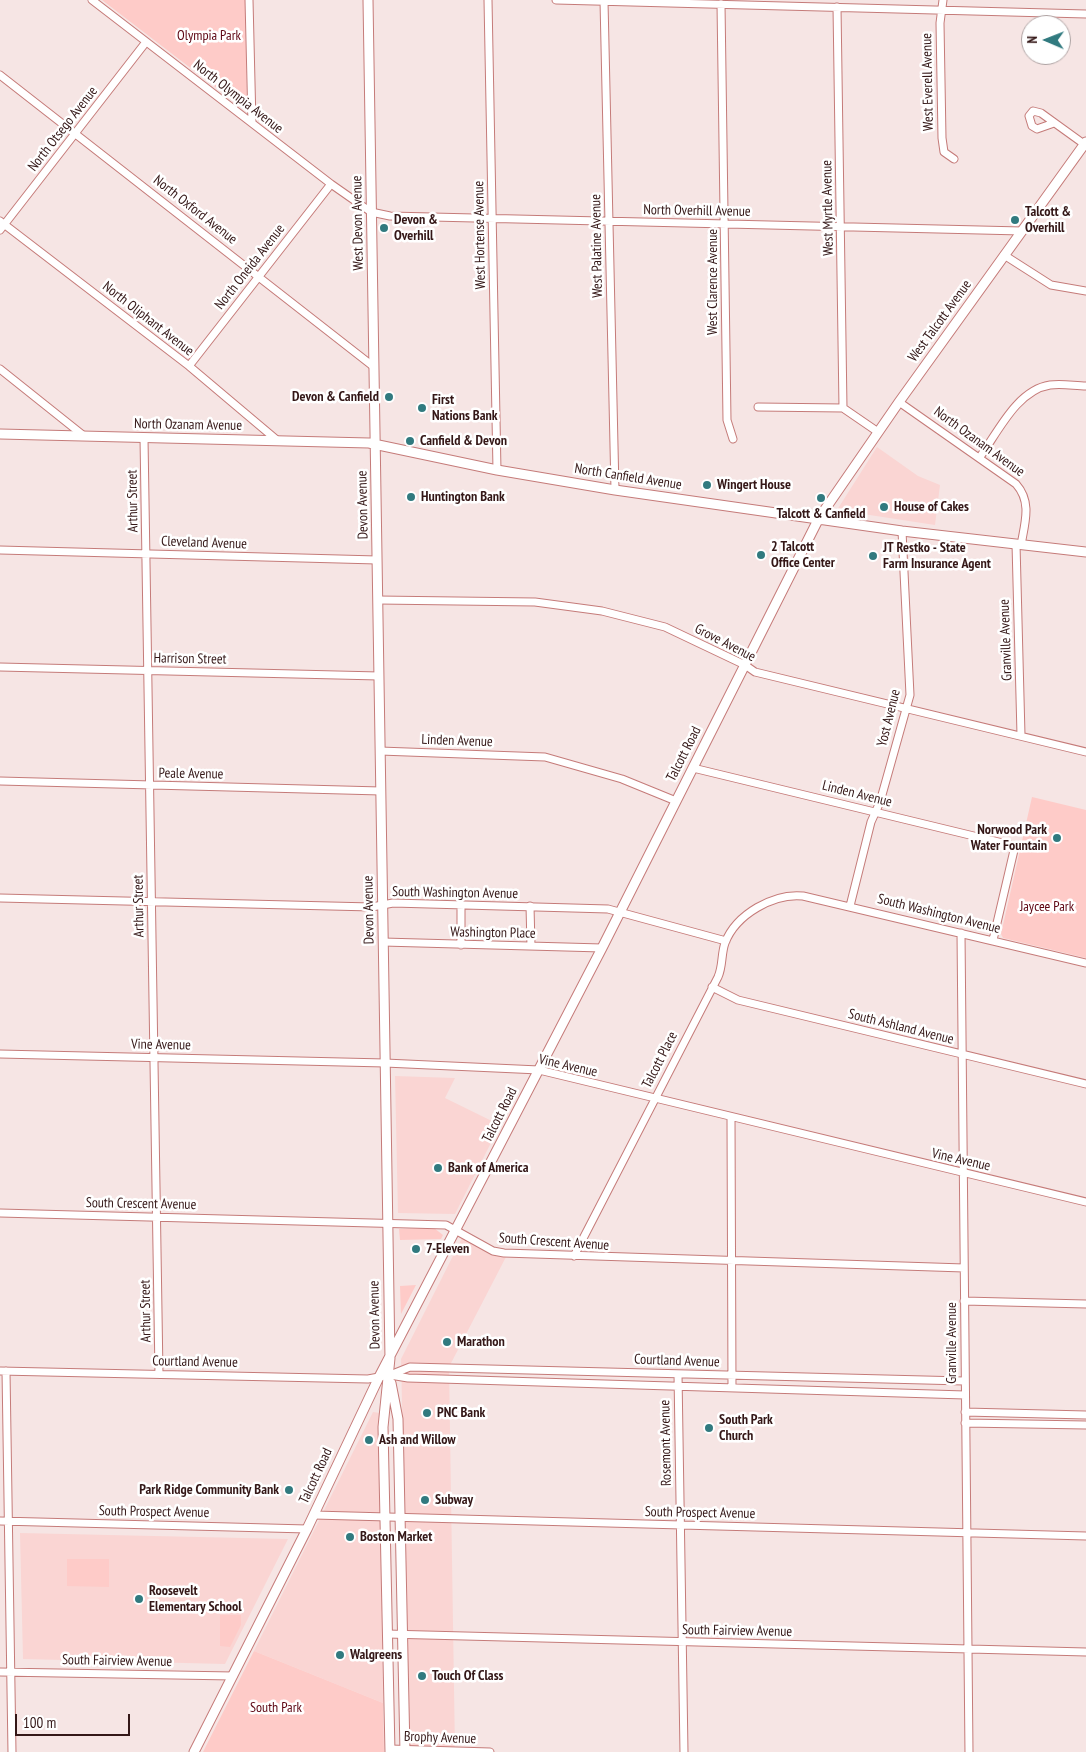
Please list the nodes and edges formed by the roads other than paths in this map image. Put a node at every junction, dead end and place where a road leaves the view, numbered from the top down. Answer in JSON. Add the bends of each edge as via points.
{"nodes":[{"id":1,"x":92,"y":0,"type":"edge"},
{"id":2,"x":249,"y":0,"type":"edge"},
{"id":3,"x":368,"y":0,"type":"edge"},
{"id":4,"x":488,"y":0,"type":"edge"},
{"id":5,"x":556,"y":0,"type":"edge"},
{"id":6,"x":570,"y":0,"type":"edge"},
{"id":7,"x":943,"y":0,"type":"edge"},
{"id":8,"x":604,"y":1,"type":"junction"},
{"id":9,"x":696,"y":2,"type":"edge"},
{"id":10,"x":816,"y":3,"type":"edge"},
{"id":11,"x":721,"y":4,"type":"junction"},
{"id":12,"x":837,"y":8,"type":"junction"},
{"id":13,"x":943,"y":10,"type":"junction"},
{"id":14,"x":1086,"y":14,"type":"edge"},
{"id":15,"x":146,"y":42,"type":"junction"},
{"id":16,"x":0,"y":75,"type":"edge"},
{"id":17,"x":252,"y":123,"type":"junction"},
{"id":18,"x":1054,"y":123,"type":"dead end"},
{"id":19,"x":76,"y":133,"type":"junction"},
{"id":20,"x":1085,"y":143,"type":"edge"},
{"id":21,"x":954,"y":159,"type":"dead end"},
{"id":22,"x":331,"y":184,"type":"junction"},
{"id":23,"x":371,"y":212,"type":"junction"},
{"id":24,"x":492,"y":218,"type":"junction"},
{"id":25,"x":608,"y":221,"type":"junction"},
{"id":26,"x":725,"y":224,"type":"junction"},
{"id":27,"x":2,"y":225,"type":"edge"},
{"id":28,"x":841,"y":226,"type":"junction"},
{"id":29,"x":1022,"y":231,"type":"junction"},
{"id":30,"x":1004,"y":255,"type":"junction"},
{"id":31,"x":259,"y":275,"type":"junction"},
{"id":32,"x":1086,"y":291,"type":"edge"},
{"id":33,"x":189,"y":366,"type":"junction"},
{"id":34,"x":374,"y":366,"type":"junction"},
{"id":35,"x":0,"y":369,"type":"edge"},
{"id":36,"x":1086,"y":386,"type":"edge"},
{"id":37,"x":899,"y":402,"type":"junction"},
{"id":38,"x":758,"y":407,"type":"dead end"},
{"id":39,"x":843,"y":408,"type":"junction"},
{"id":40,"x":878,"y":432,"type":"junction"},
{"id":41,"x":0,"y":434,"type":"edge"},
{"id":42,"x":84,"y":436,"type":"junction"},
{"id":43,"x":144,"y":438,"type":"junction"},
{"id":44,"x":733,"y":439,"type":"dead end"},
{"id":45,"x":278,"y":441,"type":"junction"},
{"id":46,"x":376,"y":445,"type":"junction"},
{"id":47,"x":980,"y":457,"type":"junction"},
{"id":48,"x":497,"y":470,"type":"junction"},
{"id":49,"x":615,"y":490,"type":"junction"},
{"id":50,"x":819,"y":518,"type":"junction"},
{"id":51,"x":902,"y":530,"type":"junction"},
{"id":52,"x":1019,"y":544,"type":"junction"},
{"id":53,"x":0,"y":550,"type":"edge"},
{"id":54,"x":1086,"y":552,"type":"edge"},
{"id":55,"x":146,"y":554,"type":"junction"},
{"id":56,"x":377,"y":560,"type":"junction"},
{"id":57,"x":378,"y":600,"type":"junction"},
{"id":58,"x":745,"y":665,"type":"junction"},
{"id":59,"x":0,"y":667,"type":"edge"},
{"id":60,"x":148,"y":670,"type":"junction"},
{"id":61,"x":379,"y":676,"type":"junction"},
{"id":62,"x":905,"y":707,"type":"junction"},
{"id":63,"x":1021,"y":735,"type":"junction"},
{"id":64,"x":380,"y":751,"type":"junction"},
{"id":65,"x":1086,"y":752,"type":"edge"},
{"id":66,"x":693,"y":768,"type":"junction"},
{"id":67,"x":0,"y":782,"type":"edge"},
{"id":68,"x":150,"y":786,"type":"junction"},
{"id":69,"x":381,"y":791,"type":"junction"},
{"id":70,"x":676,"y":801,"type":"junction"},
{"id":71,"x":876,"y":812,"type":"junction"},
{"id":72,"x":784,"y":896,"type":"joint"},
{"id":73,"x":0,"y":898,"type":"edge"},
{"id":74,"x":152,"y":902,"type":"junction"},
{"id":75,"x":382,"y":905,"type":"junction"},
{"id":76,"x":461,"y":905,"type":"junction"},
{"id":77,"x":530,"y":906,"type":"junction"},
{"id":78,"x":850,"y":906,"type":"junction"},
{"id":79,"x":619,"y":912,"type":"junction"},
{"id":80,"x":961,"y":933,"type":"junction"},
{"id":81,"x":992,"y":940,"type":"junction"},
{"id":82,"x":726,"y":941,"type":"junction"},
{"id":83,"x":383,"y":942,"type":"junction"},
{"id":84,"x":461,"y":945,"type":"junction"},
{"id":85,"x":531,"y":946,"type":"junction"},
{"id":86,"x":602,"y":948,"type":"junction"},
{"id":87,"x":1086,"y":963,"type":"edge"},
{"id":88,"x":712,"y":987,"type":"junction"},
{"id":89,"x":0,"y":1054,"type":"edge"},
{"id":90,"x":962,"y":1054,"type":"junction"},
{"id":91,"x":154,"y":1058,"type":"junction"},
{"id":92,"x":385,"y":1063,"type":"junction"},
{"id":93,"x":538,"y":1070,"type":"junction"},
{"id":94,"x":1086,"y":1084,"type":"edge"},
{"id":95,"x":654,"y":1099,"type":"junction"},
{"id":96,"x":731,"y":1118,"type":"junction"},
{"id":97,"x":963,"y":1173,"type":"junction"},
{"id":98,"x":1086,"y":1202,"type":"edge"},
{"id":99,"x":0,"y":1213,"type":"edge"},
{"id":100,"x":157,"y":1217,"type":"junction"},
{"id":101,"x":387,"y":1223,"type":"junction"},
{"id":102,"x":456,"y":1231,"type":"junction"},
{"id":103,"x":574,"y":1256,"type":"junction"},
{"id":104,"x":732,"y":1262,"type":"junction"},
{"id":105,"x":964,"y":1268,"type":"junction"},
{"id":106,"x":964,"y":1301,"type":"junction"},
{"id":107,"x":1086,"y":1304,"type":"edge"},
{"id":108,"x":390,"y":1358,"type":"junction"},
{"id":109,"x":3,"y":1371,"type":"edge"},
{"id":110,"x":159,"y":1374,"type":"junction"},
{"id":111,"x":678,"y":1374,"type":"junction"},
{"id":112,"x":390,"y":1375,"type":"junction"},
{"id":113,"x":732,"y":1375,"type":"junction"},
{"id":114,"x":379,"y":1377,"type":"junction"},
{"id":115,"x":964,"y":1381,"type":"junction"},
{"id":116,"x":678,"y":1386,"type":"junction"},
{"id":117,"x":732,"y":1388,"type":"junction"},
{"id":118,"x":965,"y":1395,"type":"junction"},
{"id":119,"x":965,"y":1412,"type":"junction"},
{"id":120,"x":1086,"y":1415,"type":"edge"},
{"id":121,"x":965,"y":1423,"type":"junction"},
{"id":122,"x":1086,"y":1426,"type":"edge"},
{"id":123,"x":314,"y":1515,"type":"junction"},
{"id":124,"x":385,"y":1518,"type":"junction"},
{"id":125,"x":400,"y":1518,"type":"junction"},
{"id":126,"x":0,"y":1521,"type":"edge"},
{"id":127,"x":8,"y":1521,"type":"junction"},
{"id":128,"x":680,"y":1525,"type":"junction"},
{"id":129,"x":307,"y":1529,"type":"junction"},
{"id":130,"x":966,"y":1533,"type":"junction"},
{"id":131,"x":1086,"y":1536,"type":"edge"},
{"id":132,"x":387,"y":1634,"type":"junction"},
{"id":133,"x":402,"y":1634,"type":"junction"},
{"id":134,"x":682,"y":1642,"type":"junction"},
{"id":135,"x":968,"y":1649,"type":"junction"},
{"id":136,"x":1086,"y":1652,"type":"edge"},
{"id":137,"x":0,"y":1672,"type":"edge"},
{"id":138,"x":11,"y":1672,"type":"junction"},
{"id":139,"x":233,"y":1676,"type":"junction"},
{"id":140,"x":390,"y":1751,"type":"edge"},
{"id":141,"x":405,"y":1751,"type":"edge"},
{"id":142,"x":12,"y":1752,"type":"edge"},
{"id":143,"x":194,"y":1752,"type":"edge"},
{"id":144,"x":490,"y":1752,"type":"edge"},
{"id":145,"x":684,"y":1752,"type":"edge"},
{"id":146,"x":969,"y":1752,"type":"edge"}],
"edges":[{"from":1,"to":15,"type":"street","name":"North Olympia Avenue"},
{"from":2,"to":17,"type":"street"},
{"from":3,"to":23,"type":"street","name":"West Devon Avenue"},
{"from":4,"to":24,"type":"street","name":"West Hortense Avenue"},
{"from":5,"to":6,"type":"street"},
{"from":6,"to":8,"type":"street"},
{"from":7,"to":13,"type":"street","name":"West Everell Avenue"},
{"from":8,"to":9,"type":"street"},
{"from":8,"to":25,"type":"street","name":"West Palatine Avenue"},
{"from":9,"to":11,"type":"street"},
{"from":10,"to":11,"type":"street"},
{"from":10,"to":12,"type":"street"},
{"from":11,"to":26,"type":"street","name":"West Clarence Avenue"},
{"from":12,"to":13,"type":"street"},
{"from":12,"to":28,"type":"street","name":"West Myrtle Avenue"},
{"from":13,"to":14,"type":"street"},
{"from":13,"to":21,"type":"street","name":"West Everell Avenue","via":[[940,23],[942,138],[944,152]]},
{"from":15,"to":17,"type":"street","name":"North Olympia Avenue"},
{"from":15,"to":19,"type":"street","name":"North Otsego Avenue"},
{"from":16,"to":19,"type":"street","name":"North Oxford Avenue"},
{"from":17,"to":22,"type":"street","name":"North Olympia Avenue"},
{"from":18,"to":20,"type":"street"},
{"from":19,"to":27,"type":"street","name":"North Otsego Avenue"},
{"from":19,"to":31,"type":"street","name":"North Oxford Avenue"},
{"from":20,"to":29,"type":"street","name":"West Talcott Avenue"},
{"from":22,"to":23,"type":"street","name":"North Olympia Avenue"},
{"from":22,"to":31,"type":"street","name":"North Oneida Avenue"},
{"from":23,"to":24,"type":"street","name":"North Overhill Avenue","via":[[390,216]]},
{"from":23,"to":34,"type":"street","name":"West Devon Avenue"},
{"from":24,"to":25,"type":"street","name":"North Overhill Avenue"},
{"from":24,"to":48,"type":"street","name":"West Hortense Avenue"},
{"from":25,"to":26,"type":"street","name":"North Overhill Avenue"},
{"from":25,"to":49,"type":"street","name":"West Palatine Avenue"},
{"from":26,"to":28,"type":"street","name":"North Overhill Avenue"},
{"from":26,"to":44,"type":"street","name":"West Clarence Avenue","via":[[727,420]]},
{"from":27,"to":33,"type":"street","name":"North Oliphant Avenue"},
{"from":28,"to":29,"type":"street","name":"North Overhill Avenue"},
{"from":28,"to":39,"type":"street","name":"West Myrtle Avenue"},
{"from":29,"to":30,"type":"street","name":"West Talcott Avenue"},
{"from":30,"to":32,"type":"street","via":[[1051,285]]},
{"from":30,"to":37,"type":"street","name":"West Talcott Avenue"},
{"from":31,"to":33,"type":"street","name":"North Oneida Avenue"},
{"from":31,"to":34,"type":"street","name":"North Oxford Avenue"},
{"from":33,"to":45,"type":"street","name":"North Oliphant Avenue"},
{"from":34,"to":46,"type":"street","name":"West Devon Avenue"},
{"from":35,"to":42,"type":"street"},
{"from":36,"to":47,"type":"street","via":[[1050,385],[1034,391],[1019,403]]},
{"from":37,"to":40,"type":"street","name":"West Talcott Avenue"},
{"from":37,"to":47,"type":"street","name":"North Ozanam Avenue"},
{"from":38,"to":39,"type":"street"},
{"from":39,"to":40,"type":"street"},
{"from":40,"to":50,"type":"street","name":"West Talcott Avenue"},
{"from":41,"to":42,"type":"street","name":"North Ozanam Avenue"},
{"from":42,"to":43,"type":"street","name":"North Ozanam Avenue"},
{"from":43,"to":45,"type":"street","name":"North Ozanam Avenue"},
{"from":43,"to":55,"type":"street","name":"Arthur Street"},
{"from":45,"to":46,"type":"street","name":"North Ozanam Avenue"},
{"from":46,"to":48,"type":"street","name":"North Canfield Avenue"},
{"from":46,"to":56,"type":"street","name":"Devon Avenue"},
{"from":47,"to":52,"type":"street","name":"North Ozanam Avenue","via":[[1016,484],[1026,499]]},
{"from":48,"to":49,"type":"street","name":"North Canfield Avenue"},
{"from":49,"to":50,"type":"street","name":"North Canfield Avenue"},
{"from":50,"to":51,"type":"street","name":"North Canfield Avenue"},
{"from":50,"to":58,"type":"street","name":"Talcott Road"},
{"from":51,"to":52,"type":"street","name":"North Canfield Avenue"},
{"from":51,"to":62,"type":"street","name":"Yost Avenue","via":[[910,695]]},
{"from":52,"to":54,"type":"street","name":"North Canfield Avenue"},
{"from":52,"to":63,"type":"street","name":"Granville Avenue"},
{"from":53,"to":55,"type":"street","name":"Cleveland Avenue"},
{"from":55,"to":56,"type":"street","name":"Cleveland Avenue"},
{"from":55,"to":60,"type":"street","name":"Arthur Street"},
{"from":56,"to":57,"type":"street","name":"Devon Avenue"},
{"from":57,"to":58,"type":"street","name":"Grove Avenue","via":[[535,602],[602,611],[665,627]]},
{"from":57,"to":61,"type":"street","name":"Devon Avenue"},
{"from":58,"to":62,"type":"street","name":"Grove Avenue","via":[[754,672]]},
{"from":58,"to":66,"type":"street","name":"Talcott Road"},
{"from":59,"to":60,"type":"street","name":"Harrison Street"},
{"from":60,"to":61,"type":"street","name":"Harrison Street"},
{"from":60,"to":68,"type":"street","name":"Arthur Street"},
{"from":61,"to":64,"type":"street","name":"Devon Avenue"},
{"from":62,"to":63,"type":"street","name":"Grove Avenue"},
{"from":62,"to":71,"type":"street","name":"Yost Avenue"},
{"from":63,"to":65,"type":"street","name":"Grove Avenue"},
{"from":64,"to":69,"type":"street","name":"Devon Avenue"},
{"from":64,"to":70,"type":"street","name":"Linden Avenue","via":[[545,757],[622,779]]},
{"from":66,"to":70,"type":"street","name":"Talcott Road"},
{"from":66,"to":71,"type":"street","name":"Linden Avenue"},
{"from":67,"to":68,"type":"street","name":"Peale Avenue"},
{"from":68,"to":69,"type":"street","name":"Peale Avenue"},
{"from":68,"to":74,"type":"street","name":"Arthur Street"},
{"from":69,"to":75,"type":"street","name":"Devon Avenue"},
{"from":70,"to":79,"type":"street","name":"Talcott Road"},
{"from":71,"to":78,"type":"street","name":"Yost Avenue"},
{"from":71,"to":81,"type":"street","name":"Linden Avenue","via":[[1015,846]]},
{"from":72,"to":78,"type":"street","name":"South Washington Avenue","via":[[803,896]]},
{"from":72,"to":82,"type":"street","name":"Talcott Place","via":[[754,910]]},
{"from":73,"to":74,"type":"street","name":"South Washington Avenue"},
{"from":74,"to":75,"type":"street","name":"South Washington Avenue"},
{"from":74,"to":91,"type":"street","name":"Arthur Street"},
{"from":75,"to":76,"type":"street","name":"South Washington Avenue"},
{"from":75,"to":83,"type":"street","name":"Devon Avenue"},
{"from":76,"to":77,"type":"street","name":"South Washington Avenue"},
{"from":76,"to":84,"type":"street"},
{"from":77,"to":79,"type":"street","name":"South Washington Avenue"},
{"from":77,"to":85,"type":"street"},
{"from":78,"to":80,"type":"street","name":"South Washington Avenue"},
{"from":79,"to":82,"type":"street","name":"South Washington Avenue"},
{"from":79,"to":86,"type":"street","name":"Talcott Road"},
{"from":80,"to":81,"type":"street","name":"South Washington Avenue"},
{"from":80,"to":90,"type":"street","name":"Granville Avenue"},
{"from":81,"to":87,"type":"street","name":"South Washington Avenue"},
{"from":82,"to":88,"type":"street","name":"Talcott Place","via":[[721,970]]},
{"from":83,"to":84,"type":"street","name":"Washington Place"},
{"from":83,"to":92,"type":"street","name":"Devon Avenue"},
{"from":84,"to":85,"type":"street","name":"Washington Place"},
{"from":85,"to":86,"type":"street","name":"Washington Place"},
{"from":86,"to":93,"type":"street","name":"Talcott Road"},
{"from":88,"to":90,"type":"street","name":"South Ashland Avenue","via":[[738,1000]]},
{"from":88,"to":95,"type":"street","name":"Talcott Place"},
{"from":89,"to":91,"type":"street","name":"Vine Avenue"},
{"from":90,"to":94,"type":"street","name":"South Ashland Avenue"},
{"from":90,"to":97,"type":"street","name":"Granville Avenue"},
{"from":91,"to":92,"type":"street","name":"Vine Avenue"},
{"from":91,"to":100,"type":"street","name":"Arthur Street"},
{"from":92,"to":93,"type":"street","name":"Vine Avenue"},
{"from":92,"to":101,"type":"street","name":"Devon Avenue"},
{"from":93,"to":95,"type":"street","name":"Vine Avenue"},
{"from":93,"to":102,"type":"street","name":"Talcott Road"},
{"from":95,"to":96,"type":"street","name":"Vine Avenue"},
{"from":95,"to":103,"type":"street","name":"Talcott Place"},
{"from":96,"to":97,"type":"street","name":"Vine Avenue"},
{"from":96,"to":104,"type":"street"},
{"from":97,"to":98,"type":"street","name":"Vine Avenue"},
{"from":97,"to":105,"type":"street","name":"Granville Avenue"},
{"from":99,"to":100,"type":"street","name":"South Crescent Avenue"},
{"from":100,"to":101,"type":"street","name":"South Crescent Avenue"},
{"from":100,"to":110,"type":"street","name":"Arthur Street"},
{"from":101,"to":102,"type":"street","name":"South Crescent Avenue","via":[[446,1225]]},
{"from":101,"to":108,"type":"street","name":"Devon Avenue"},
{"from":102,"to":103,"type":"street","name":"South Crescent Avenue","via":[[499,1252]]},
{"from":102,"to":108,"type":"street","name":"Talcott Road"},
{"from":103,"to":104,"type":"street","name":"South Crescent Avenue"},
{"from":104,"to":105,"type":"street","name":"South Crescent Avenue"},
{"from":104,"to":113,"type":"street"},
{"from":105,"to":106,"type":"street","name":"Granville Avenue"},
{"from":106,"to":107,"type":"street"},
{"from":106,"to":115,"type":"street","name":"Granville Avenue"},
{"from":108,"to":112,"type":"street","name":"Devon Avenue"},
{"from":108,"to":114,"type":"street","name":"Talcott Road"},
{"from":109,"to":110,"type":"street","name":"Courtland Avenue"},
{"from":109,"to":127,"type":"street"},
{"from":110,"to":114,"type":"street","name":"Courtland Avenue"},
{"from":111,"to":112,"type":"street","name":"Courtland Avenue","via":[[410,1367]]},
{"from":111,"to":113,"type":"street","name":"Courtland Avenue"},
{"from":111,"to":116,"type":"street","name":"Rosemont Avenue"},
{"from":112,"to":114,"type":"street","name":"Courtland Avenue"},
{"from":112,"to":116,"type":"street","name":"Courtland Avenue"},
{"from":112,"to":124,"type":"street","name":"Devon Avenue","via":[[383,1428]]},
{"from":112,"to":125,"type":"street","name":"Devon Avenue","via":[[398,1419]]},
{"from":113,"to":115,"type":"street","name":"Courtland Avenue"},
{"from":113,"to":117,"type":"street"},
{"from":114,"to":123,"type":"street","name":"Talcott Road"},
{"from":115,"to":118,"type":"street","name":"Granville Avenue"},
{"from":116,"to":117,"type":"street","name":"Courtland Avenue"},
{"from":116,"to":128,"type":"street","name":"Rosemont Avenue"},
{"from":117,"to":118,"type":"street","name":"Courtland Avenue"},
{"from":118,"to":119,"type":"street","name":"Granville Avenue"},
{"from":119,"to":120,"type":"street"},
{"from":119,"to":121,"type":"street","name":"Granville Avenue"},
{"from":121,"to":122,"type":"street"},
{"from":121,"to":130,"type":"street","name":"Granville Avenue"},
{"from":123,"to":124,"type":"street","name":"South Prospect Avenue"},
{"from":123,"to":129,"type":"street","name":"Talcott Road"},
{"from":124,"to":125,"type":"street","name":"South Prospect Avenue"},
{"from":124,"to":132,"type":"street","name":"Devon Avenue"},
{"from":125,"to":128,"type":"street","name":"South Prospect Avenue"},
{"from":125,"to":133,"type":"street","name":"Devon Avenue"},
{"from":126,"to":127,"type":"street","name":"South Prospect Avenue"},
{"from":127,"to":129,"type":"street","name":"South Prospect Avenue"},
{"from":127,"to":138,"type":"street"},
{"from":128,"to":130,"type":"street","name":"South Prospect Avenue"},
{"from":128,"to":134,"type":"street","name":"Rosemont Avenue"},
{"from":129,"to":139,"type":"street","name":"Talcott Road"},
{"from":130,"to":131,"type":"street","name":"South Prospect Avenue"},
{"from":130,"to":135,"type":"street","name":"Granville Avenue"},
{"from":132,"to":133,"type":"street","name":"South Fairview Avenue"},
{"from":132,"to":140,"type":"street","name":"Devon Avenue"},
{"from":133,"to":134,"type":"street","name":"South Fairview Avenue"},
{"from":133,"to":141,"type":"street","name":"Devon Avenue"},
{"from":134,"to":135,"type":"street","name":"South Fairview Avenue"},
{"from":134,"to":145,"type":"street","name":"Rosemont Avenue"},
{"from":135,"to":136,"type":"street","name":"South Fairview Avenue"},
{"from":135,"to":146,"type":"street","name":"Granville Avenue"},
{"from":137,"to":138,"type":"street","name":"South Fairview Avenue"},
{"from":138,"to":139,"type":"street","name":"South Fairview Avenue"},
{"from":138,"to":142,"type":"street"},
{"from":139,"to":143,"type":"street","name":"Talcott Road"},
{"from":140,"to":141,"type":"street","name":"Brophy Avenue"},
{"from":141,"to":144,"type":"street","name":"Brophy Avenue"}]}
